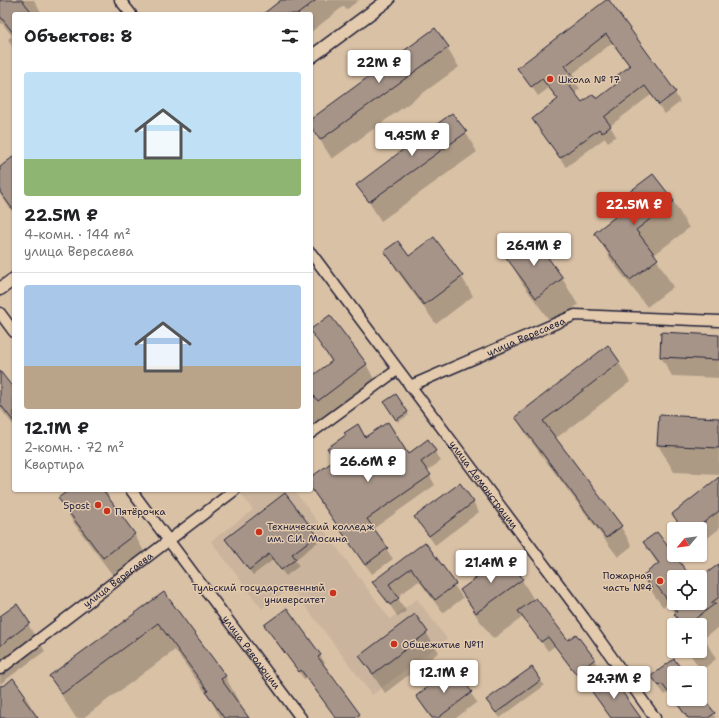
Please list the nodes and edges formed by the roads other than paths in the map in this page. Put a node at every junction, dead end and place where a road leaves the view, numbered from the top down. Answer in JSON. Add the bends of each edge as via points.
{"nodes":[{"id":1,"x":120,"y":0,"type":"edge"},
{"id":2,"x":388,"y":0,"type":"edge"},
{"id":3,"x":129,"y":12,"type":"edge"},
{"id":4,"x":313,"y":56,"type":"edge"},
{"id":5,"x":313,"y":257,"type":"edge"},
{"id":6,"x":12,"y":281,"type":"edge"},
{"id":7,"x":0,"y":290,"type":"edge"},
{"id":8,"x":0,"y":313,"type":"edge"},
{"id":9,"x":719,"y":321,"type":"edge"},
{"id":10,"x":12,"y":329,"type":"edge"},
{"id":11,"x":397,"y":370,"type":"junction"},
{"id":12,"x":410,"y":386,"type":"junction"},
{"id":13,"x":313,"y":432,"type":"edge"},
{"id":14,"x":132,"y":492,"type":"edge"},
{"id":15,"x":232,"y":492,"type":"edge"},
{"id":16,"x":168,"y":540,"type":"junction"},
{"id":17,"x":0,"y":669,"type":"edge"},
{"id":18,"x":301,"y":718,"type":"edge"},
{"id":19,"x":655,"y":718,"type":"edge"}],
"edges":[{"from":1,"to":3,"type":"street"},
{"from":2,"to":4,"type":"street"},
{"from":5,"to":11,"type":"street","name":"улица Демонстрации"},
{"from":6,"to":7,"type":"street"},
{"from":8,"to":10,"type":"street"},
{"from":9,"to":12,"type":"street","name":"улица Вересаева","via":[[575,315]]},
{"from":11,"to":12,"type":"street","name":"улица Демонстрации"},
{"from":11,"to":13,"type":"street"},
{"from":12,"to":19,"type":"street","name":"улица Демонстрации","via":[[584,618]]},
{"from":14,"to":16,"type":"street","name":"улица Революции"},
{"from":15,"to":16,"type":"street","name":"улица Вересаева"},
{"from":16,"to":17,"type":"street","name":"улица Вересаева"},
{"from":16,"to":18,"type":"street","name":"улица Революции"}]}
